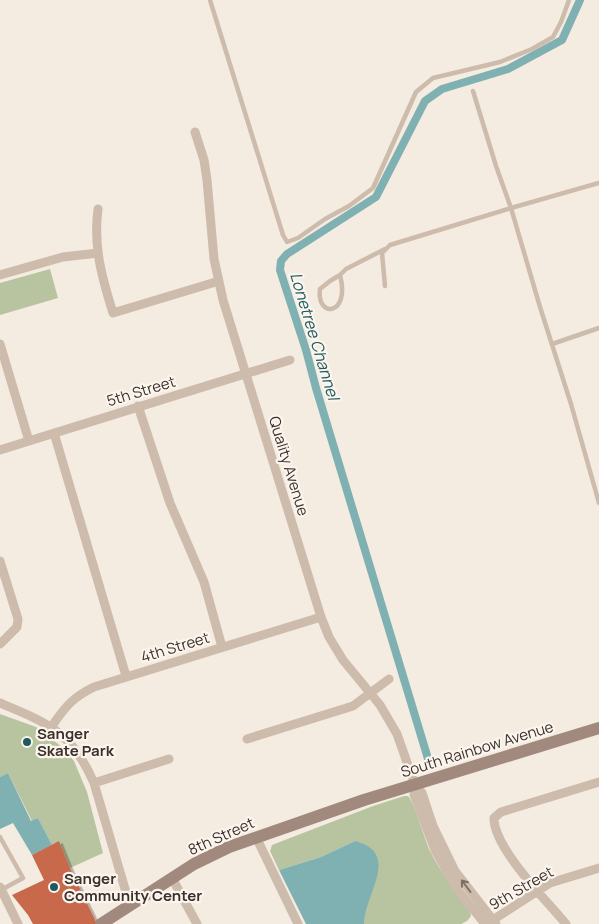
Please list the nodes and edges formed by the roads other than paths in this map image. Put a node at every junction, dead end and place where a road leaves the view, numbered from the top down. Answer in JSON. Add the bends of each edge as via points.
{"nodes":[{"id":1,"x":210,"y":0,"type":"edge"},
{"id":2,"x":569,"y":0,"type":"edge"},
{"id":3,"x":473,"y":92,"type":"dead end"},
{"id":4,"x":195,"y":132,"type":"dead end"},
{"id":5,"x":599,"y":183,"type":"edge"},
{"id":6,"x":511,"y":208,"type":"junction"},
{"id":7,"x":98,"y":209,"type":"dead end"},
{"id":8,"x":387,"y":248,"type":"junction"},
{"id":9,"x":98,"y":253,"type":"junction"},
{"id":10,"x":0,"y":275,"type":"edge"},
{"id":11,"x":340,"y":275,"type":"junction"},
{"id":12,"x":219,"y":281,"type":"junction"},
{"id":13,"x":385,"y":286,"type":"dead end"},
{"id":14,"x":599,"y":328,"type":"edge"},
{"id":15,"x":0,"y":344,"type":"edge"},
{"id":16,"x":552,"y":344,"type":"junction"},
{"id":17,"x":290,"y":360,"type":"dead end"},
{"id":18,"x":246,"y":373,"type":"junction"},
{"id":19,"x":138,"y":406,"type":"junction"},
{"id":20,"x":54,"y":433,"type":"junction"},
{"id":21,"x":29,"y":441,"type":"junction"},
{"id":22,"x":0,"y":450,"type":"edge"},
{"id":23,"x":599,"y":503,"type":"edge"},
{"id":24,"x":0,"y":562,"type":"edge"},
{"id":25,"x":321,"y":617,"type":"junction"},
{"id":26,"x":0,"y":644,"type":"edge"},
{"id":27,"x":222,"y":647,"type":"junction"},
{"id":28,"x":126,"y":676,"type":"junction"},
{"id":29,"x":389,"y":680,"type":"dead end"},
{"id":30,"x":370,"y":694,"type":"junction"},
{"id":31,"x":0,"y":703,"type":"edge"},
{"id":32,"x":52,"y":726,"type":"junction"},
{"id":33,"x":599,"y":728,"type":"edge"},
{"id":34,"x":247,"y":739,"type":"dead end"},
{"id":35,"x":169,"y":759,"type":"dead end"},
{"id":36,"x":599,"y":782,"type":"edge"},
{"id":37,"x":94,"y":783,"type":"junction"},
{"id":38,"x":415,"y":785,"type":"junction"},
{"id":39,"x":364,"y":800,"type":"joint"},
{"id":40,"x":0,"y":837,"type":"edge"},
{"id":41,"x":256,"y":837,"type":"junction"},
{"id":42,"x":599,"y":868,"type":"edge"},
{"id":43,"x":172,"y":878,"type":"junction"},
{"id":44,"x":1,"y":889,"type":"edge"},
{"id":45,"x":538,"y":890,"type":"junction"},
{"id":46,"x":132,"y":904,"type":"junction"},
{"id":47,"x":490,"y":923,"type":"edge"},
{"id":48,"x":18,"y":924,"type":"edge"},
{"id":49,"x":101,"y":924,"type":"edge"},
{"id":50,"x":197,"y":924,"type":"edge"},
{"id":51,"x":298,"y":924,"type":"edge"},
{"id":52,"x":566,"y":924,"type":"edge"}],
"edges":[{"from":1,"to":2,"type":"lane","via":[[287,242],[373,188],[416,92],[433,78],[500,62],[553,37]]},
{"from":3,"to":6,"type":"lane"},
{"from":4,"to":12,"type":"street","name":"Quality Avenue","via":[[204,160]]},
{"from":5,"to":6,"type":"lane"},
{"from":6,"to":8,"type":"lane"},
{"from":6,"to":16,"type":"lane"},
{"from":7,"to":9,"type":"street"},
{"from":8,"to":11,"type":"lane"},
{"from":8,"to":13,"type":"lane","via":[[382,253]]},
{"from":9,"to":10,"type":"street","via":[[63,257]]},
{"from":9,"to":12,"type":"street","via":[[113,313]]},
{"from":11,"to":11,"type":"lane","via":[[320,289],[319,298],[327,308],[338,307],[342,300]]},
{"from":12,"to":18,"type":"street","name":"Quality Avenue"},
{"from":14,"to":16,"type":"lane"},
{"from":15,"to":21,"type":"street"},
{"from":16,"to":23,"type":"lane"},
{"from":17,"to":18,"type":"street","name":"5th Street"},
{"from":18,"to":19,"type":"street","name":"5th Street"},
{"from":18,"to":25,"type":"street","name":"Quality Avenue"},
{"from":19,"to":20,"type":"street","name":"5th Street"},
{"from":19,"to":27,"type":"street","via":[[170,502],[204,582]]},
{"from":20,"to":21,"type":"street","name":"5th Street"},
{"from":20,"to":28,"type":"street"},
{"from":21,"to":22,"type":"street","name":"5th Street"},
{"from":24,"to":26,"type":"street","via":[[18,619],[17,627]]},
{"from":25,"to":27,"type":"street","name":"4th Street"},
{"from":25,"to":30,"type":"street","name":"Quality Avenue","via":[[343,660]]},
{"from":27,"to":28,"type":"street","name":"4th Street"},
{"from":28,"to":32,"type":"street","name":"4th Street","via":[[78,695],[68,703]]},
{"from":29,"to":30,"type":"street"},
{"from":30,"to":34,"type":"street","via":[[345,709]]},
{"from":30,"to":38,"type":"street","name":"Quality Avenue","via":[[397,734]]},
{"from":31,"to":32,"type":"street"},
{"from":32,"to":37,"type":"street","via":[[78,755]]},
{"from":33,"to":38,"type":"street","name":"South Rainbow Avenue"},
{"from":35,"to":37,"type":"street"},
{"from":36,"to":45,"type":"street","via":[[501,812],[494,818],[502,843]]},
{"from":37,"to":46,"type":"street"},
{"from":38,"to":39,"type":"street","name":"South Rainbow Avenue"},
{"from":38,"to":47,"type":"street","name":"Quality Avenue","via":[[422,793],[452,866]]},
{"from":39,"to":41,"type":"street","name":"8th Street"},
{"from":40,"to":44,"type":"lane","via":[[23,878]]},
{"from":41,"to":43,"type":"street","name":"8th Street","via":[[211,855]]},
{"from":41,"to":51,"type":"street"},
{"from":42,"to":45,"type":"street","name":"9th Street","via":[[558,880]]},
{"from":43,"to":46,"type":"street","name":"8th Street"},
{"from":43,"to":50,"type":"street"},
{"from":44,"to":48,"type":"street"},
{"from":45,"to":47,"type":"street","name":"9th Street"},
{"from":45,"to":52,"type":"street"},
{"from":46,"to":49,"type":"street","name":"8th Street"}]}
